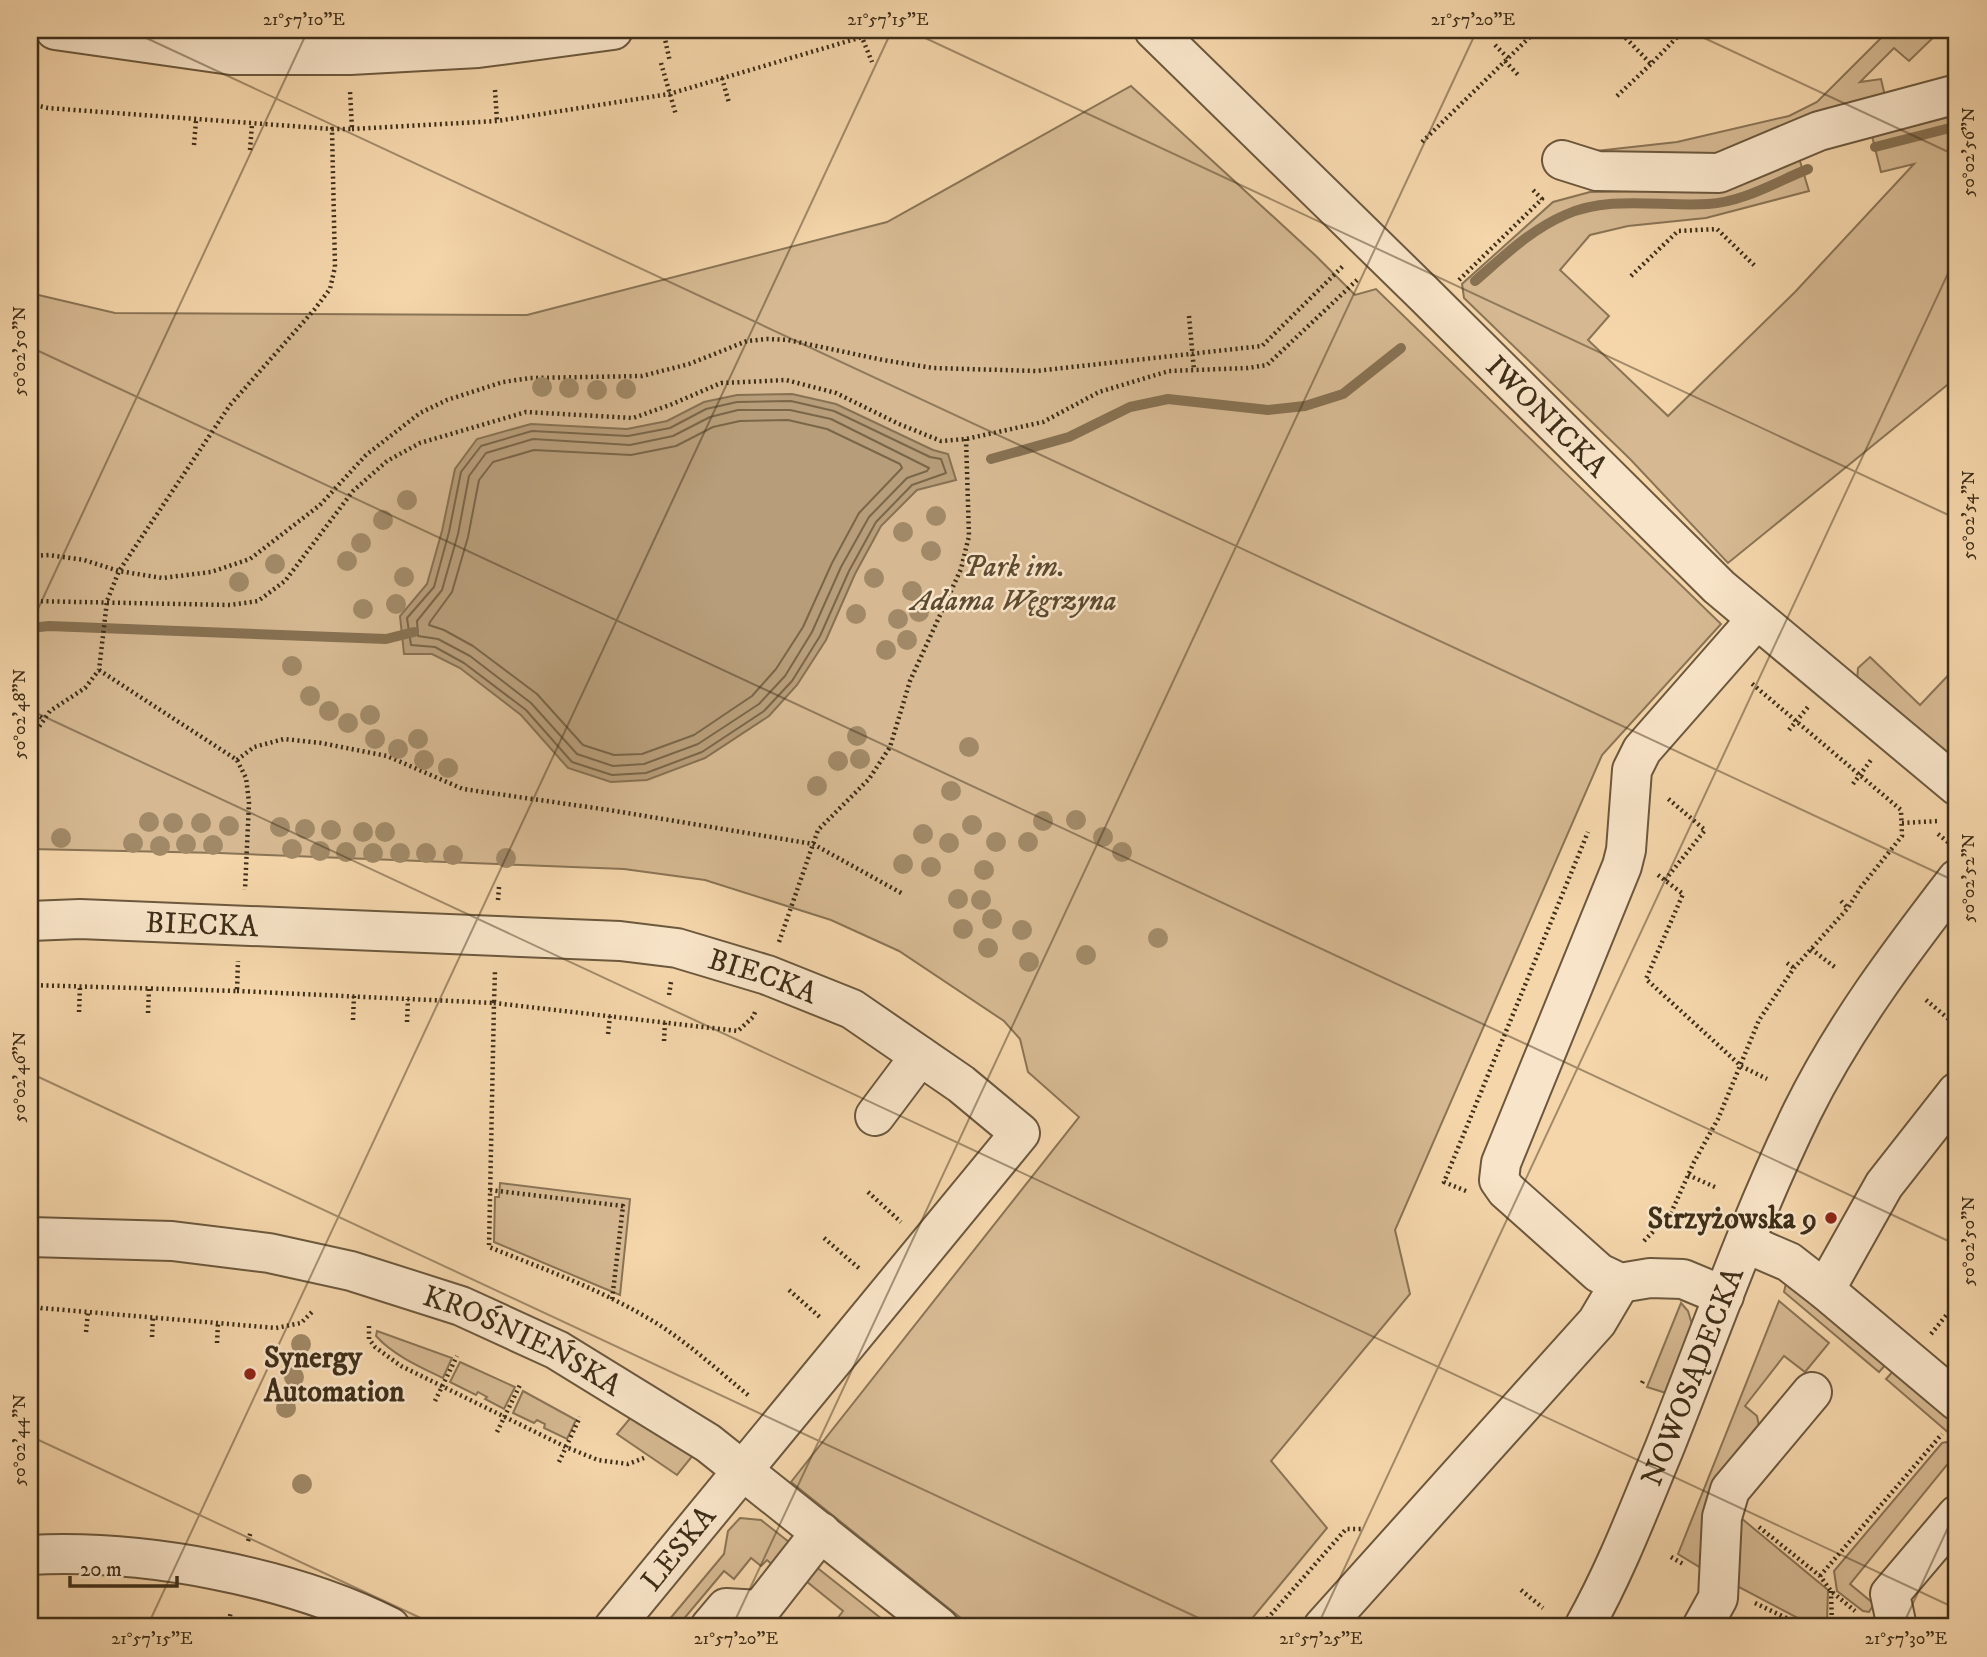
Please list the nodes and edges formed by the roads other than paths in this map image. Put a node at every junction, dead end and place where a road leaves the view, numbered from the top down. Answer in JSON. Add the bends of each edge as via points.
{"nodes":[{"id":1,"x":55,"y":30,"type":"edge"},
{"id":2,"x":613,"y":30,"type":"edge"},
{"id":3,"x":1170,"y":35,"type":"edge"},
{"id":4,"x":476,"y":39,"type":"edge"},
{"id":5,"x":231,"y":42,"type":"edge"},
{"id":6,"x":1957,"y":94,"type":"edge"},
{"id":7,"x":1562,"y":160,"type":"dead end"},
{"id":8,"x":1756,"y":620,"type":"junction"},
{"id":9,"x":1957,"y":786,"type":"edge"},
{"id":10,"x":1957,"y":879,"type":"edge"},
{"id":11,"x":30,"y":920,"type":"edge"},
{"id":12,"x":920,"y":1056,"type":"junction"},
{"id":13,"x":1957,"y":1092,"type":"edge"},
{"id":14,"x":875,"y":1116,"type":"dead end"},
{"id":15,"x":30,"y":1237,"type":"edge"},
{"id":16,"x":1745,"y":1243,"type":"junction"},
{"id":17,"x":1614,"y":1280,"type":"junction"},
{"id":18,"x":1825,"y":1290,"type":"junction"},
{"id":19,"x":1724,"y":1296,"type":"junction"},
{"id":20,"x":1812,"y":1392,"type":"dead end"},
{"id":21,"x":1950,"y":1417,"type":"edge"},
{"id":22,"x":743,"y":1470,"type":"junction"},
{"id":23,"x":1957,"y":1515,"type":"edge"},
{"id":24,"x":821,"y":1532,"type":"junction"},
{"id":25,"x":30,"y":1555,"type":"edge"},
{"id":26,"x":390,"y":1627,"type":"edge"},
{"id":27,"x":614,"y":1627,"type":"edge"},
{"id":28,"x":710,"y":1627,"type":"edge"},
{"id":29,"x":939,"y":1627,"type":"edge"},
{"id":30,"x":1323,"y":1627,"type":"edge"},
{"id":31,"x":1584,"y":1627,"type":"edge"},
{"id":32,"x":1702,"y":1627,"type":"edge"},
{"id":33,"x":1897,"y":1627,"type":"edge"}],
"edges":[{"from":1,"to":5,"type":"street"},
{"from":2,"to":4,"type":"street"},
{"from":3,"to":8,"type":"street","name":"IWONICKA","via":[[1376,247]]},
{"from":4,"to":5,"type":"street","via":[[350,55]]},
{"from":6,"to":7,"type":"street","via":[[1819,131],[1719,173],[1597,171]]},
{"from":8,"to":9,"type":"street","name":"IWONICKA"},
{"from":8,"to":17,"type":"street","via":[[1642,750],[1632,770],[1622,866],[1501,1163],[1499,1180],[1506,1190],[1599,1273]]},
{"from":10,"to":16,"type":"street","name":"NOWOSĄDECKA","via":[[1891,964],[1836,1050],[1787,1144]]},
{"from":11,"to":12,"type":"street","name":"BIECKA","via":[[497,935],[677,948],[767,975],[852,1009]]},
{"from":12,"to":14,"type":"street"},
{"from":12,"to":22,"type":"street","name":"BIECKA","via":[[1020,1133]]},
{"from":13,"to":18,"type":"street","via":[[1884,1185]]},
{"from":15,"to":22,"type":"street","name":"KROŚNIEŃSKA","via":[[172,1241],[269,1253],[351,1270],[461,1306],[557,1350],[708,1443]]},
{"from":16,"to":18,"type":"street","via":[[1789,1262]]},
{"from":16,"to":19,"type":"street","name":"NOWOSĄDECKA"},
{"from":17,"to":19,"type":"street","via":[[1683,1279]]},
{"from":17,"to":30,"type":"street","via":[[1597,1322]]},
{"from":18,"to":21,"type":"street"},
{"from":19,"to":31,"type":"street","name":"NOWOSĄDECKA","via":[[1632,1529]]},
{"from":20,"to":32,"type":"street","via":[[1730,1490],[1722,1517],[1718,1598]]},
{"from":22,"to":24,"type":"street","name":"KROŚNIEŃSKA"},
{"from":22,"to":27,"type":"street","name":"LESKA"},
{"from":23,"to":33,"type":"street","via":[[1890,1594]]},
{"from":24,"to":28,"type":"street","via":[[760,1610],[726,1608]]},
{"from":24,"to":29,"type":"street","name":"KROŚNIEŃSKA"},
{"from":25,"to":26,"type":"street","via":[[149,1558],[240,1576],[334,1603]]}]}
